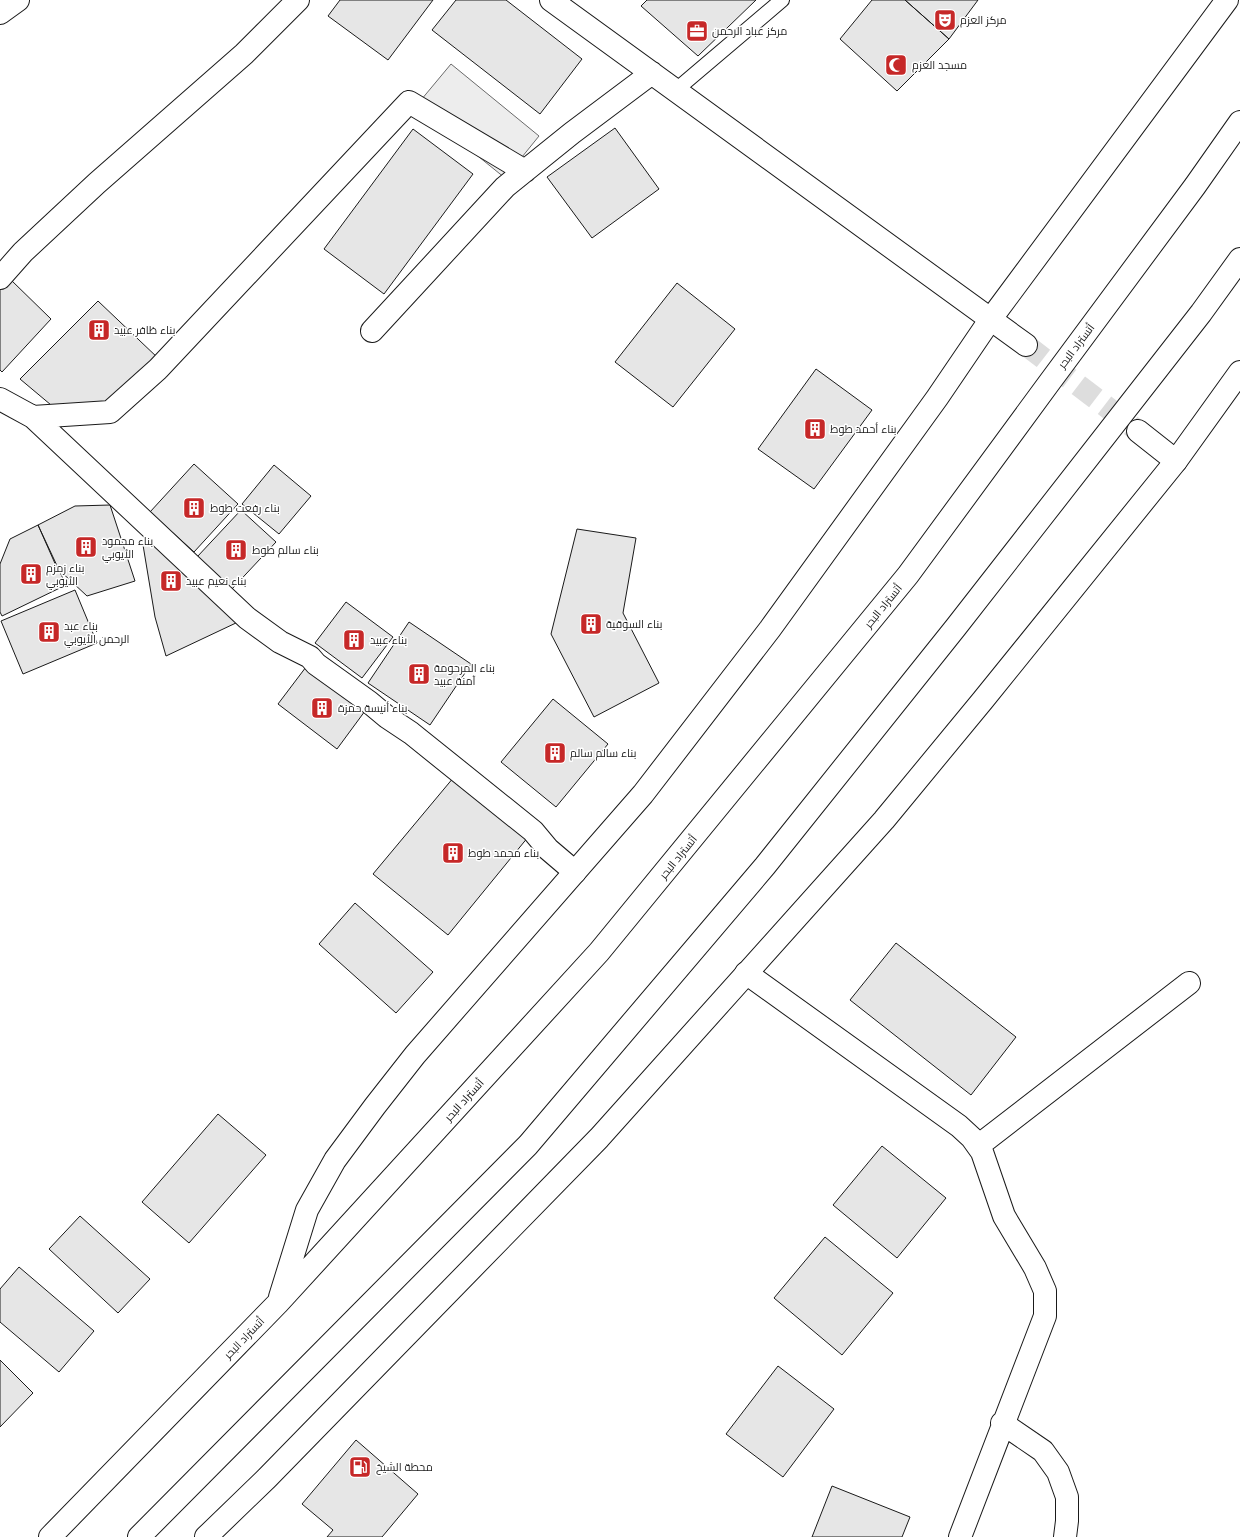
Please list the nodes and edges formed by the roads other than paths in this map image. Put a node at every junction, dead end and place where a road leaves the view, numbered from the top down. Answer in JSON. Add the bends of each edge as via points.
{"nodes":[{"id":1,"x":298,"y":0,"type":"edge"},
{"id":2,"x":551,"y":0,"type":"edge"},
{"id":3,"x":782,"y":0,"type":"edge"},
{"id":4,"x":1227,"y":0,"type":"edge"},
{"id":5,"x":652,"y":72,"type":"junction"},
{"id":6,"x":676,"y":90,"type":"junction"},
{"id":7,"x":1240,"y":122,"type":"edge"},
{"id":8,"x":525,"y":171,"type":"junction"},
{"id":9,"x":1240,"y":260,"type":"edge"},
{"id":10,"x":0,"y":278,"type":"edge"},
{"id":11,"x":990,"y":320,"type":"junction"},
{"id":12,"x":372,"y":331,"type":"dead end"},
{"id":13,"x":1026,"y":345,"type":"tunnel mouth"},
{"id":14,"x":1240,"y":372,"type":"edge"},
{"id":15,"x":0,"y":399,"type":"edge"},
{"id":16,"x":33,"y":417,"type":"junction"},
{"id":17,"x":1138,"y":431,"type":"tunnel mouth"},
{"id":18,"x":1176,"y":461,"type":"junction"},
{"id":19,"x":575,"y":872,"type":"junction"},
{"id":20,"x":746,"y":973,"type":"junction"},
{"id":21,"x":1188,"y":983,"type":"dead end"},
{"id":22,"x":978,"y":1146,"type":"junction"},
{"id":23,"x":278,"y":1303,"type":"junction"},
{"id":24,"x":1002,"y":1423,"type":"junction"},
{"id":25,"x":50,"y":1537,"type":"edge"},
{"id":26,"x":139,"y":1537,"type":"edge"},
{"id":27,"x":206,"y":1537,"type":"edge"},
{"id":28,"x":960,"y":1537,"type":"edge"},
{"id":29,"x":1065,"y":1537,"type":"edge"}],
"edges":[{"from":1,"to":10,"type":"main road","via":[[244,54],[22,252]]},
{"from":2,"to":5,"type":"main road"},
{"from":3,"to":6,"type":"lane"},
{"from":4,"to":11,"type":"main road"},
{"from":5,"to":6,"type":"main road"},
{"from":5,"to":8,"type":"main road"},
{"from":6,"to":11,"type":"main road"},
{"from":7,"to":23,"type":"main road","name":"أتستراد البحر","via":[[908,575],[599,952]]},
{"from":8,"to":12,"type":"main road","via":[[505,187]]},
{"from":8,"to":16,"type":"main road","via":[[409,102],[158,369],[110,412]]},
{"from":9,"to":26,"type":"main road","via":[[980,595],[764,866],[528,1145]]},
{"from":11,"to":13,"type":"main road"},
{"from":11,"to":19,"type":"main road","via":[[770,629],[643,794]]},
{"from":14,"to":18,"type":"main road"},
{"from":15,"to":16,"type":"main road"},
{"from":16,"to":19,"type":"main road","via":[[247,618],[280,642],[310,657],[411,733],[533,831],[548,849]]},
{"from":17,"to":18,"type":"main road"},
{"from":18,"to":20,"type":"main road","via":[[884,820]]},
{"from":19,"to":23,"type":"main road","via":[[416,1055],[335,1160],[307,1210]]},
{"from":20,"to":22,"type":"main road","via":[[959,1126]]},
{"from":20,"to":27,"type":"main road","via":[[599,1138],[267,1478]]},
{"from":21,"to":22,"type":"main road"},
{"from":22,"to":24,"type":"main road","via":[[1004,1216],[1035,1268],[1045,1291],[1044,1316]]},
{"from":23,"to":25,"type":"main road","name":"أتستراد البحر"},
{"from":24,"to":28,"type":"main road"},
{"from":24,"to":29,"type":"main road","via":[[1043,1452],[1058,1472],[1067,1497]]}]}
